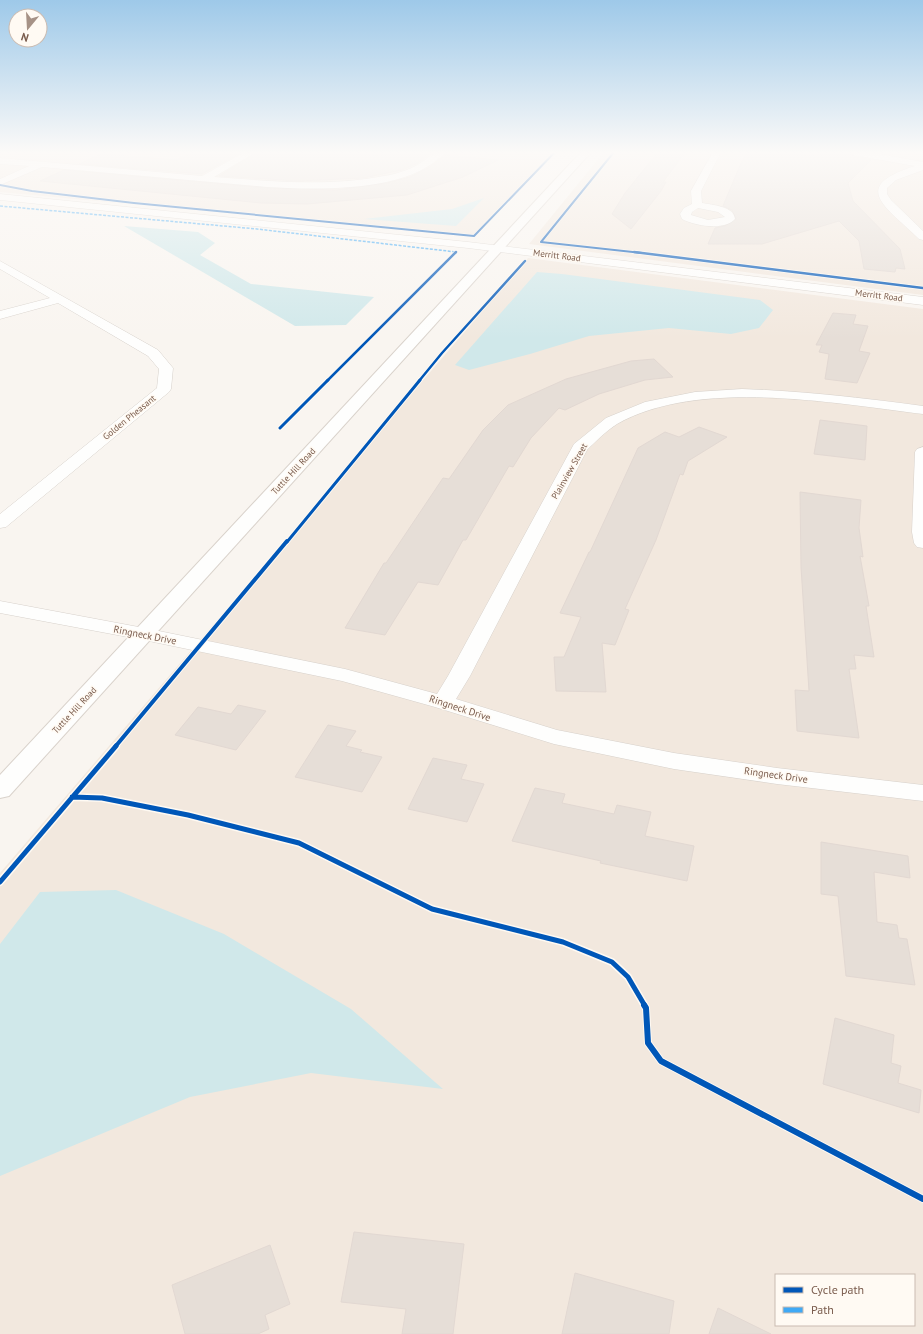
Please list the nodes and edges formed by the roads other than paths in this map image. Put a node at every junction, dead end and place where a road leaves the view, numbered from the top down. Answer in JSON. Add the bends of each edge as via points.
{"nodes":[{"id":1,"x":169,"y":214,"type":"edge"},
{"id":2,"x":530,"y":214,"type":"edge"},
{"id":3,"x":900,"y":214,"type":"edge"},
{"id":4,"x":923,"y":237,"type":"edge"},
{"id":5,"x":499,"y":248,"type":"junction"},
{"id":6,"x":0,"y":264,"type":"edge"},
{"id":7,"x":60,"y":299,"type":"junction"},
{"id":8,"x":923,"y":301,"type":"edge"},
{"id":9,"x":0,"y":314,"type":"edge"},
{"id":10,"x":923,"y":410,"type":"edge"},
{"id":11,"x":923,"y":452,"type":"edge"},
{"id":12,"x":0,"y":523,"type":"edge"},
{"id":13,"x":923,"y":543,"type":"edge"},
{"id":14,"x":0,"y":608,"type":"edge"},
{"id":15,"x":144,"y":634,"type":"junction"},
{"id":16,"x":443,"y":702,"type":"junction"},
{"id":17,"x":0,"y":790,"type":"edge"},
{"id":18,"x":923,"y":793,"type":"edge"}],
"edges":[{"from":1,"to":5,"type":"street","name":"Merritt Road"},
{"from":2,"to":5,"type":"main road","name":"Tuttle Hill Road"},
{"from":3,"to":4,"type":"street"},
{"from":5,"to":8,"type":"street","name":"Merritt Road"},
{"from":5,"to":15,"type":"main road","name":"Tuttle Hill Road"},
{"from":6,"to":7,"type":"street","name":"Golden Pheasant"},
{"from":7,"to":9,"type":"street"},
{"from":7,"to":12,"type":"street","name":"Golden Pheasant","via":[[154,353],[166,368],[164,389]]},
{"from":10,"to":16,"type":"street","name":"Plainview Street","via":[[788,394],[718,394],[683,398],[649,406],[603,426],[580,447]]},
{"from":11,"to":13,"type":"street"},
{"from":14,"to":15,"type":"street","name":"Ringneck Drive"},
{"from":15,"to":16,"type":"street","name":"Ringneck Drive","via":[[314,668]]},
{"from":15,"to":17,"type":"main road","name":"Tuttle Hill Road"},
{"from":16,"to":18,"type":"street","name":"Ringneck Drive","via":[[554,737],[667,759],[777,776]]}]}
